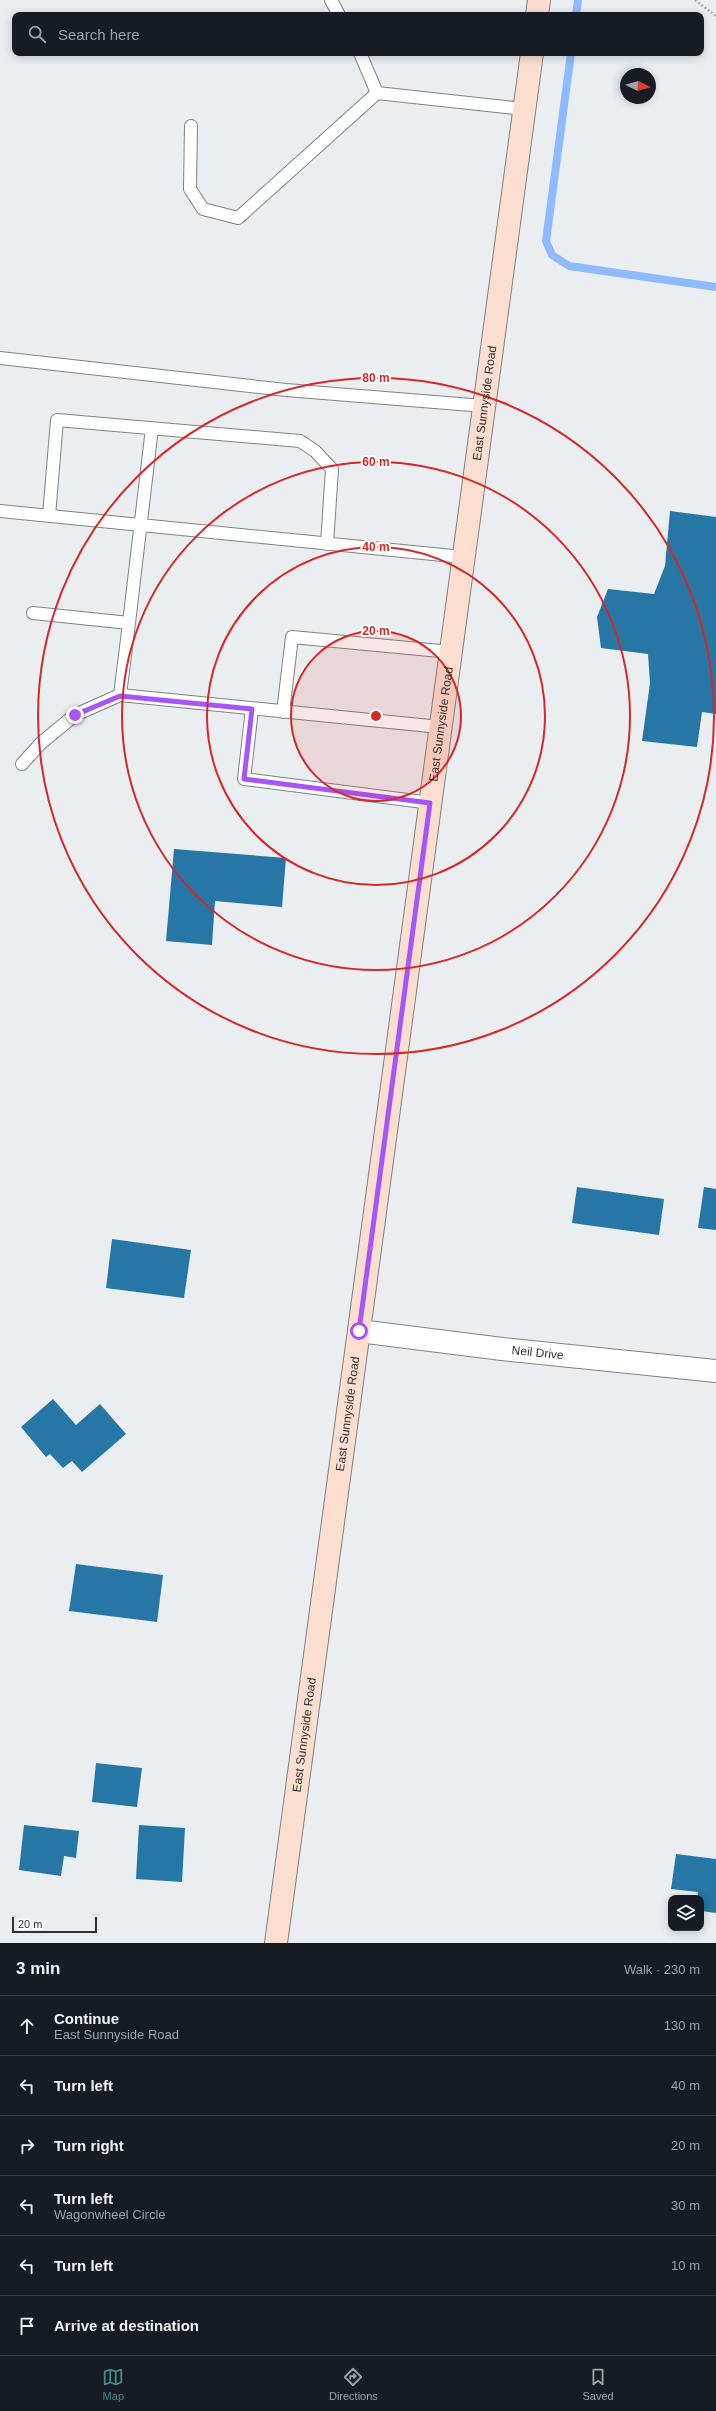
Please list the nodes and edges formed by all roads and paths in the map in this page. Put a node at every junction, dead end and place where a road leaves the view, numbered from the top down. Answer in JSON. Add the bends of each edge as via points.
{"nodes":[{"id":1,"x":331,"y":0,"type":"edge"},
{"id":2,"x":539,"y":0,"type":"edge"},
{"id":3,"x":695,"y":0,"type":"edge"},
{"id":4,"x":337,"y":12,"type":"edge"},
{"id":5,"x":537,"y":12,"type":"edge"},
{"id":6,"x":716,"y":16,"type":"edge"},
{"id":7,"x":361,"y":56,"type":"edge"},
{"id":8,"x":532,"y":56,"type":"edge"},
{"id":9,"x":377,"y":93,"type":"junction"},
{"id":10,"x":524,"y":109,"type":"junction"},
{"id":11,"x":190,"y":126,"type":"dead end"},
{"id":12,"x":0,"y":358,"type":"edge"},
{"id":13,"x":484,"y":406,"type":"junction"},
{"id":14,"x":152,"y":428,"type":"junction"},
{"id":15,"x":0,"y":511,"type":"edge"},
{"id":16,"x":50,"y":516,"type":"junction"},
{"id":17,"x":142,"y":525,"type":"junction"},
{"id":18,"x":327,"y":544,"type":"junction"},
{"id":19,"x":463,"y":557,"type":"junction"},
{"id":20,"x":33,"y":613,"type":"dead end"},
{"id":21,"x":129,"y":623,"type":"junction"},
{"id":22,"x":451,"y":652,"type":"junction"},
{"id":23,"x":120,"y":696,"type":"junction"},
{"id":24,"x":252,"y":709,"type":"junction"},
{"id":25,"x":283,"y":712,"type":"junction"},
{"id":26,"x":440,"y":727,"type":"junction"},
{"id":27,"x":22,"y":764,"type":"dead end"},
{"id":28,"x":430,"y":803,"type":"junction"},
{"id":29,"x":359,"y":1331,"type":"junction"},
{"id":30,"x":716,"y":1371,"type":"edge"},
{"id":31,"x":276,"y":1943,"type":"edge"}],
"edges":[{"from":1,"to":4,"type":"lane"},
{"from":2,"to":5,"type":"main road"},
{"from":3,"to":6,"type":"path"},
{"from":7,"to":9,"type":"lane"},
{"from":8,"to":10,"type":"main road","name":"East Sunnyside Road"},
{"from":9,"to":10,"type":"lane"},
{"from":9,"to":11,"type":"lane","via":[[238,218],[203,209],[190,189]]},
{"from":10,"to":13,"type":"main road","name":"East Sunnyside Road"},
{"from":12,"to":13,"type":"lane","via":[[286,390]]},
{"from":13,"to":19,"type":"main road","name":"East Sunnyside Road"},
{"from":14,"to":16,"type":"lane","via":[[57,420]]},
{"from":14,"to":17,"type":"lane"},
{"from":14,"to":18,"type":"lane","via":[[300,441],[315,451],[332,470]]},
{"from":15,"to":16,"type":"lane"},
{"from":16,"to":17,"type":"lane"},
{"from":17,"to":18,"type":"lane"},
{"from":17,"to":21,"type":"lane"},
{"from":18,"to":19,"type":"lane"},
{"from":19,"to":22,"type":"main road","name":"East Sunnyside Road"},
{"from":20,"to":21,"type":"lane"},
{"from":21,"to":23,"type":"lane"},
{"from":22,"to":25,"type":"lane","via":[[292,637]]},
{"from":22,"to":26,"type":"main road","name":"East Sunnyside Road"},
{"from":23,"to":24,"type":"lane"},
{"from":23,"to":27,"type":"lane","via":[[75,715],[41,743]]},
{"from":24,"to":25,"type":"lane"},
{"from":24,"to":28,"type":"lane","via":[[244,779]]},
{"from":25,"to":26,"type":"lane"},
{"from":26,"to":28,"type":"main road","name":"East Sunnyside Road"},
{"from":28,"to":29,"type":"main road","name":"East Sunnyside Road"},
{"from":29,"to":30,"type":"street","name":"Neil Drive"},
{"from":29,"to":31,"type":"main road","name":"East Sunnyside Road"}]}
